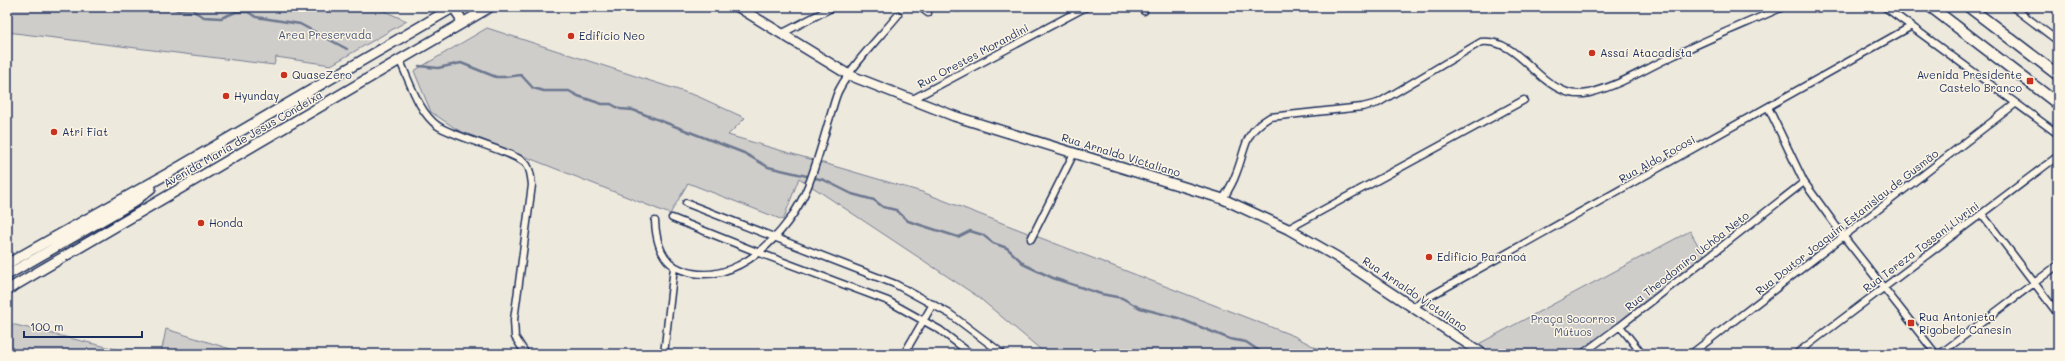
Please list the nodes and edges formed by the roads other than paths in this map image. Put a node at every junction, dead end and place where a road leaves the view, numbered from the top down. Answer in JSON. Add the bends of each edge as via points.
{"nodes":[{"id":1,"x":453,"y":7,"type":"edge"},
{"id":2,"x":490,"y":7,"type":"edge"},
{"id":3,"x":738,"y":7,"type":"edge"},
{"id":4,"x":833,"y":7,"type":"edge"},
{"id":5,"x":920,"y":7,"type":"edge"},
{"id":6,"x":1086,"y":7,"type":"edge"},
{"id":7,"x":1783,"y":7,"type":"edge"},
{"id":8,"x":1885,"y":7,"type":"edge"},
{"id":9,"x":1931,"y":7,"type":"edge"},
{"id":10,"x":1969,"y":7,"type":"edge"},
{"id":11,"x":2013,"y":7,"type":"edge"},
{"id":12,"x":928,"y":13,"type":"dead end"},
{"id":13,"x":898,"y":14,"type":"dead end"},
{"id":14,"x":462,"y":24,"type":"junction"},
{"id":15,"x":1910,"y":27,"type":"junction"},
{"id":16,"x":781,"y":34,"type":"junction"},
{"id":17,"x":2058,"y":41,"type":"edge"},
{"id":18,"x":400,"y":61,"type":"junction"},
{"id":19,"x":849,"y":75,"type":"junction"},
{"id":20,"x":2058,"y":75,"type":"edge"},
{"id":21,"x":911,"y":100,"type":"junction"},
{"id":22,"x":1524,"y":100,"type":"dead end"},
{"id":23,"x":2014,"y":104,"type":"junction"},
{"id":24,"x":2058,"y":104,"type":"edge"},
{"id":25,"x":1768,"y":107,"type":"junction"},
{"id":26,"x":2058,"y":134,"type":"edge"},
{"id":27,"x":1074,"y":153,"type":"junction"},
{"id":28,"x":2058,"y":156,"type":"edge"},
{"id":29,"x":167,"y":174,"type":"junction"},
{"id":30,"x":1804,"y":182,"type":"junction"},
{"id":31,"x":174,"y":193,"type":"junction"},
{"id":32,"x":1223,"y":199,"type":"junction"},
{"id":33,"x":686,"y":203,"type":"dead end"},
{"id":34,"x":1982,"y":214,"type":"junction"},
{"id":35,"x":672,"y":218,"type":"dead end"},
{"id":36,"x":655,"y":221,"type":"dead end"},
{"id":37,"x":1288,"y":230,"type":"junction"},
{"id":38,"x":1844,"y":237,"type":"junction"},
{"id":39,"x":774,"y":238,"type":"junction"},
{"id":40,"x":1031,"y":238,"type":"dead end"},
{"id":41,"x":757,"y":252,"type":"junction"},
{"id":42,"x":7,"y":264,"type":"edge"},
{"id":43,"x":2058,"y":265,"type":"edge"},
{"id":44,"x":674,"y":267,"type":"junction"},
{"id":45,"x":21,"y":271,"type":"junction"},
{"id":46,"x":7,"y":274,"type":"edge"},
{"id":47,"x":2034,"y":282,"type":"junction"},
{"id":48,"x":7,"y":284,"type":"edge"},
{"id":49,"x":1883,"y":286,"type":"junction"},
{"id":50,"x":7,"y":290,"type":"edge"},
{"id":51,"x":933,"y":304,"type":"junction"},
{"id":52,"x":1414,"y":308,"type":"junction"},
{"id":53,"x":2058,"y":314,"type":"edge"},
{"id":54,"x":923,"y":320,"type":"junction"},
{"id":55,"x":1620,"y":326,"type":"junction"},
{"id":56,"x":526,"y":354,"type":"edge"},
{"id":57,"x":664,"y":354,"type":"edge"},
{"id":58,"x":904,"y":354,"type":"edge"},
{"id":59,"x":971,"y":354,"type":"edge"},
{"id":60,"x":1003,"y":354,"type":"edge"},
{"id":61,"x":1483,"y":354,"type":"edge"},
{"id":62,"x":1582,"y":354,"type":"edge"},
{"id":63,"x":1642,"y":354,"type":"edge"},
{"id":64,"x":1691,"y":354,"type":"edge"},
{"id":65,"x":1796,"y":354,"type":"edge"},
{"id":66,"x":1936,"y":354,"type":"edge"},
{"id":67,"x":1940,"y":354,"type":"edge"}],
"edges":[{"from":1,"to":14,"type":"main road"},
{"from":1,"to":29,"type":"main road","name":"Avenida Maria de Jesus Condeixa"},
{"from":2,"to":14,"type":"main road","name":"Avenida Maria de Jesus Condeixa"},
{"from":3,"to":16,"type":"main road","name":"Rua Arnaldo Victaliano"},
{"from":4,"to":16,"type":"street"},
{"from":5,"to":12,"type":"street"},
{"from":6,"to":21,"type":"street","name":"Rua Orestes Morandini"},
{"from":7,"to":32,"type":"street","via":[[1588,93],[1573,94],[1561,90],[1498,42],[1481,42],[1378,103],[1270,118],[1258,125],[1250,133],[1236,174]]},
{"from":8,"to":15,"type":"street"},
{"from":9,"to":24,"type":"main road"},
{"from":10,"to":20,"type":"main road"},
{"from":11,"to":17,"type":"street"},
{"from":13,"to":19,"type":"street"},
{"from":14,"to":18,"type":"main road","name":"Avenida Maria de Jesus Condeixa"},
{"from":15,"to":23,"type":"street"},
{"from":15,"to":25,"type":"street","name":"Rua Aldo Focosi"},
{"from":16,"to":19,"type":"main road","name":"Rua Arnaldo Victaliano"},
{"from":18,"to":31,"type":"main road","name":"Avenida Maria de Jesus Condeixa"},
{"from":18,"to":56,"type":"street","via":[[427,117],[460,137],[518,158],[526,164],[531,174],[532,185],[514,320],[515,337]]},
{"from":19,"to":21,"type":"main road","name":"Rua Arnaldo Victaliano"},
{"from":19,"to":39,"type":"street","via":[[839,89],[807,188],[789,220]]},
{"from":21,"to":27,"type":"main road","name":"Rua Arnaldo Victaliano"},
{"from":22,"to":37,"type":"street"},
{"from":23,"to":26,"type":"street"},
{"from":23,"to":38,"type":"street","name":"Rua Doutor Joaquim Estanislau de Gusmão"},
{"from":25,"to":30,"type":"street"},
{"from":25,"to":52,"type":"street","name":"Rua Aldo Focosi","via":[[1420,302]]},
{"from":27,"to":32,"type":"main road","name":"Rua Arnaldo Victaliano"},
{"from":27,"to":40,"type":"street"},
{"from":28,"to":34,"type":"street","name":"Rua Tereza Tossani Livrini"},
{"from":29,"to":42,"type":"main road","name":"Avenida Maria de Jesus Condeixa"},
{"from":29,"to":45,"type":"main road","via":[[134,202]]},
{"from":30,"to":38,"type":"street"},
{"from":30,"to":55,"type":"street","name":"Rua Theodomiro Uchôa Neto"},
{"from":31,"to":45,"type":"main road","via":[[138,207]]},
{"from":31,"to":50,"type":"main road","name":"Avenida Maria de Jesus Condeixa"},
{"from":32,"to":37,"type":"main road","name":"Rua Arnaldo Victaliano"},
{"from":33,"to":39,"type":"street"},
{"from":34,"to":47,"type":"street"},
{"from":34,"to":49,"type":"street","name":"Rua Tereza Tossani Livrini"},
{"from":35,"to":41,"type":"street"},
{"from":36,"to":44,"type":"street","via":[[656,236],[662,254]]},
{"from":37,"to":52,"type":"main road","name":"Rua Arnaldo Victaliano","via":[[1337,256]]},
{"from":38,"to":49,"type":"street"},
{"from":38,"to":64,"type":"street","name":"Rua Doutor Joaquim Estanislau de Gusmão"},
{"from":39,"to":41,"type":"street"},
{"from":39,"to":51,"type":"street","via":[[895,284]]},
{"from":41,"to":44,"type":"street","via":[[737,267],[712,275],[694,275]]},
{"from":41,"to":54,"type":"street","via":[[888,301]]},
{"from":43,"to":47,"type":"street"},
{"from":44,"to":57,"type":"street"},
{"from":45,"to":46,"type":"main road"},
{"from":45,"to":48,"type":"main road"},
{"from":47,"to":53,"type":"street"},
{"from":47,"to":67,"type":"street"},
{"from":49,"to":65,"type":"street","name":"Rua Tereza Tossani Livrini"},
{"from":49,"to":66,"type":"street"},
{"from":51,"to":54,"type":"street"},
{"from":51,"to":60,"type":"street"},
{"from":52,"to":61,"type":"main road","name":"Rua Arnaldo Victaliano"},
{"from":54,"to":58,"type":"street"},
{"from":54,"to":59,"type":"street"},
{"from":55,"to":62,"type":"street","name":"Rua Theodomiro Uchôa Neto"},
{"from":55,"to":63,"type":"street"}]}
